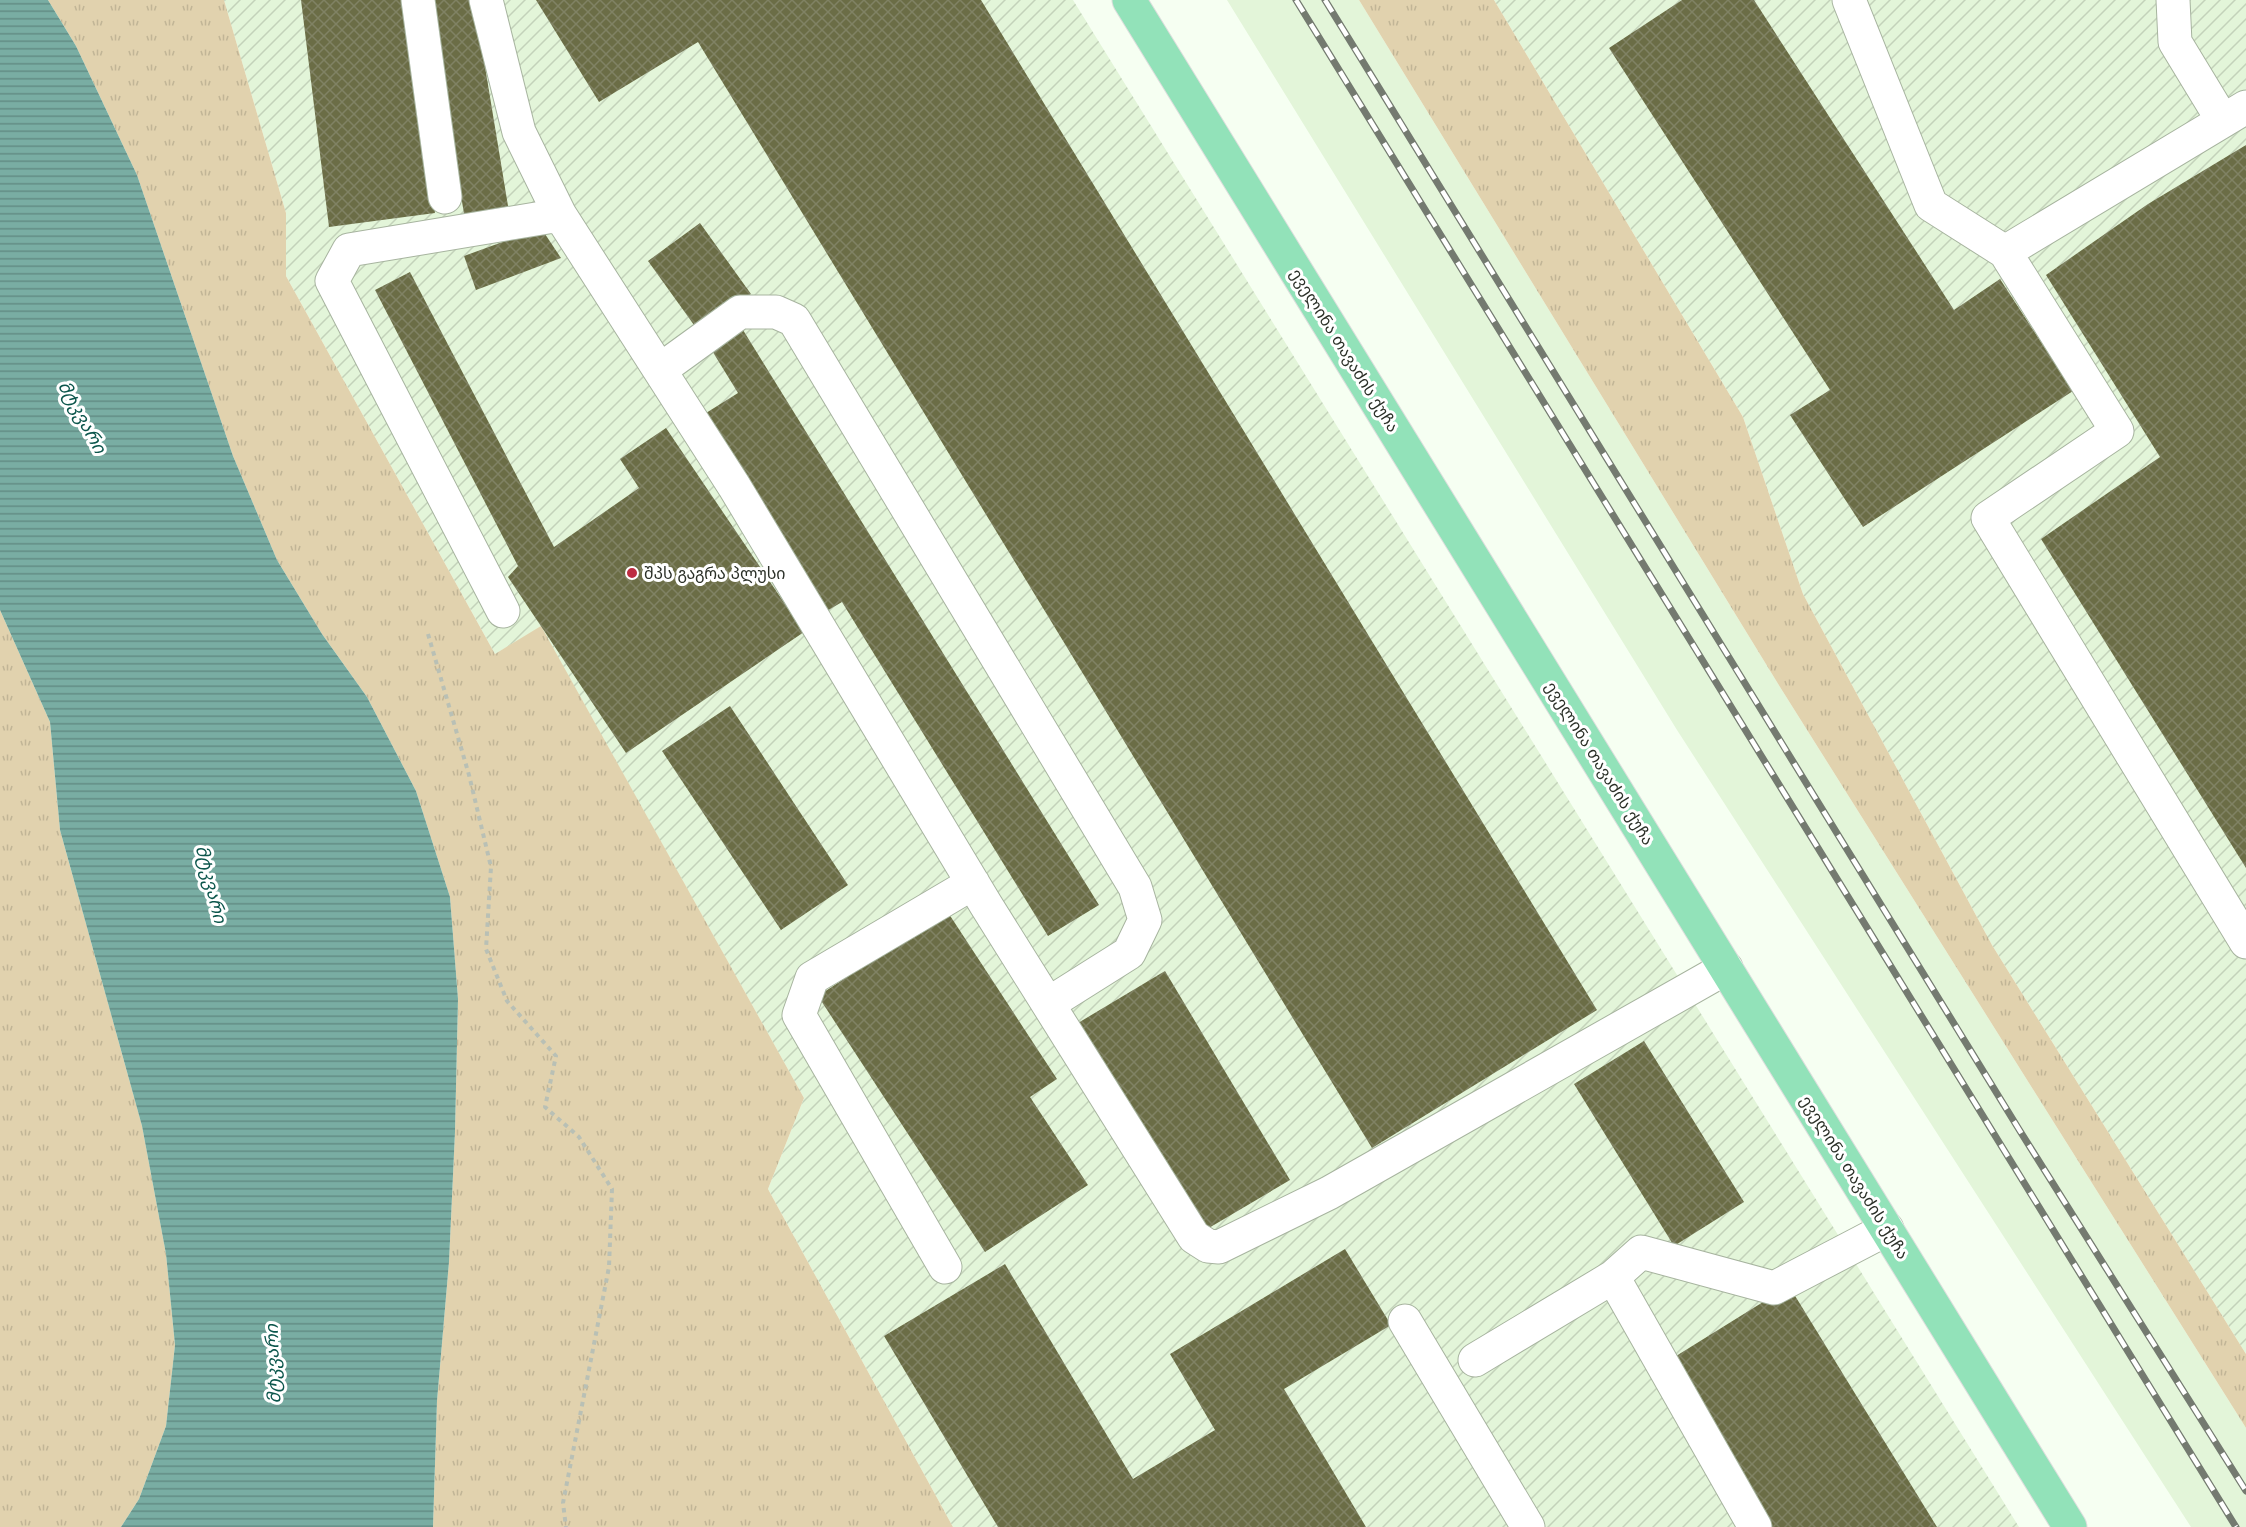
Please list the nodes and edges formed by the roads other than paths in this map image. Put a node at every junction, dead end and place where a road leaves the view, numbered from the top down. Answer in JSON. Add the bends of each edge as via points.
{"nodes":[{"id":1,"x":418,"y":0,"type":"edge"},
{"id":2,"x":486,"y":0,"type":"edge"},
{"id":3,"x":1129,"y":0,"type":"edge"},
{"id":4,"x":1849,"y":0,"type":"edge"},
{"id":5,"x":2173,"y":0,"type":"edge"},
{"id":6,"x":2234,"y":114,"type":"edge"},
{"id":7,"x":445,"y":197,"type":"dead end"},
{"id":8,"x":560,"y":215,"type":"junction"},
{"id":9,"x":2005,"y":252,"type":"junction"},
{"id":10,"x":660,"y":370,"type":"junction"},
{"id":11,"x":503,"y":611,"type":"dead end"},
{"id":12,"x":973,"y":883,"type":"junction"},
{"id":13,"x":2246,"y":942,"type":"edge"},
{"id":14,"x":1726,"y":968,"type":"junction"},
{"id":15,"x":1048,"y":1004,"type":"junction"},
{"id":16,"x":1887,"y":1229,"type":"junction"},
{"id":17,"x":945,"y":1267,"type":"dead end"},
{"id":18,"x":1613,"y":1276,"type":"junction"},
{"id":19,"x":1405,"y":1321,"type":"dead end"},
{"id":20,"x":1475,"y":1360,"type":"dead end"},
{"id":21,"x":1528,"y":1527,"type":"edge"},
{"id":22,"x":1755,"y":1527,"type":"edge"},
{"id":23,"x":2070,"y":1527,"type":"edge"}],
"edges":[{"from":1,"to":7,"type":"lane"},
{"from":2,"to":8,"type":"lane","via":[[519,132]]},
{"from":3,"to":14,"type":"main road","name":"ეველინა თავაძის ქუჩა"},
{"from":4,"to":9,"type":"lane","via":[[1931,205]]},
{"from":5,"to":6,"type":"lane","via":[[2175,42]]},
{"from":6,"to":9,"type":"lane"},
{"from":8,"to":10,"type":"lane"},
{"from":8,"to":11,"type":"lane","via":[[349,250],[332,280]]},
{"from":9,"to":13,"type":"lane","via":[[2117,431],[1988,518]]},
{"from":10,"to":12,"type":"lane"},
{"from":10,"to":15,"type":"lane","via":[[740,312],[776,312],[794,320],[1135,887],[1145,920],[1129,953]]},
{"from":12,"to":15,"type":"lane"},
{"from":12,"to":17,"type":"lane","via":[[812,978],[799,1015]]},
{"from":14,"to":15,"type":"lane","via":[[1329,1193],[1219,1247],[1208,1246],[1194,1237]]},
{"from":14,"to":16,"type":"main road","name":"ეველინა თავაძის ქუჩა"},
{"from":16,"to":18,"type":"lane","via":[[1774,1288],[1641,1252]]},
{"from":16,"to":23,"type":"main road","name":"ეველინა თავაძის ქუჩა"},
{"from":18,"to":20,"type":"lane"},
{"from":18,"to":22,"type":"lane"},
{"from":19,"to":21,"type":"lane"}]}
